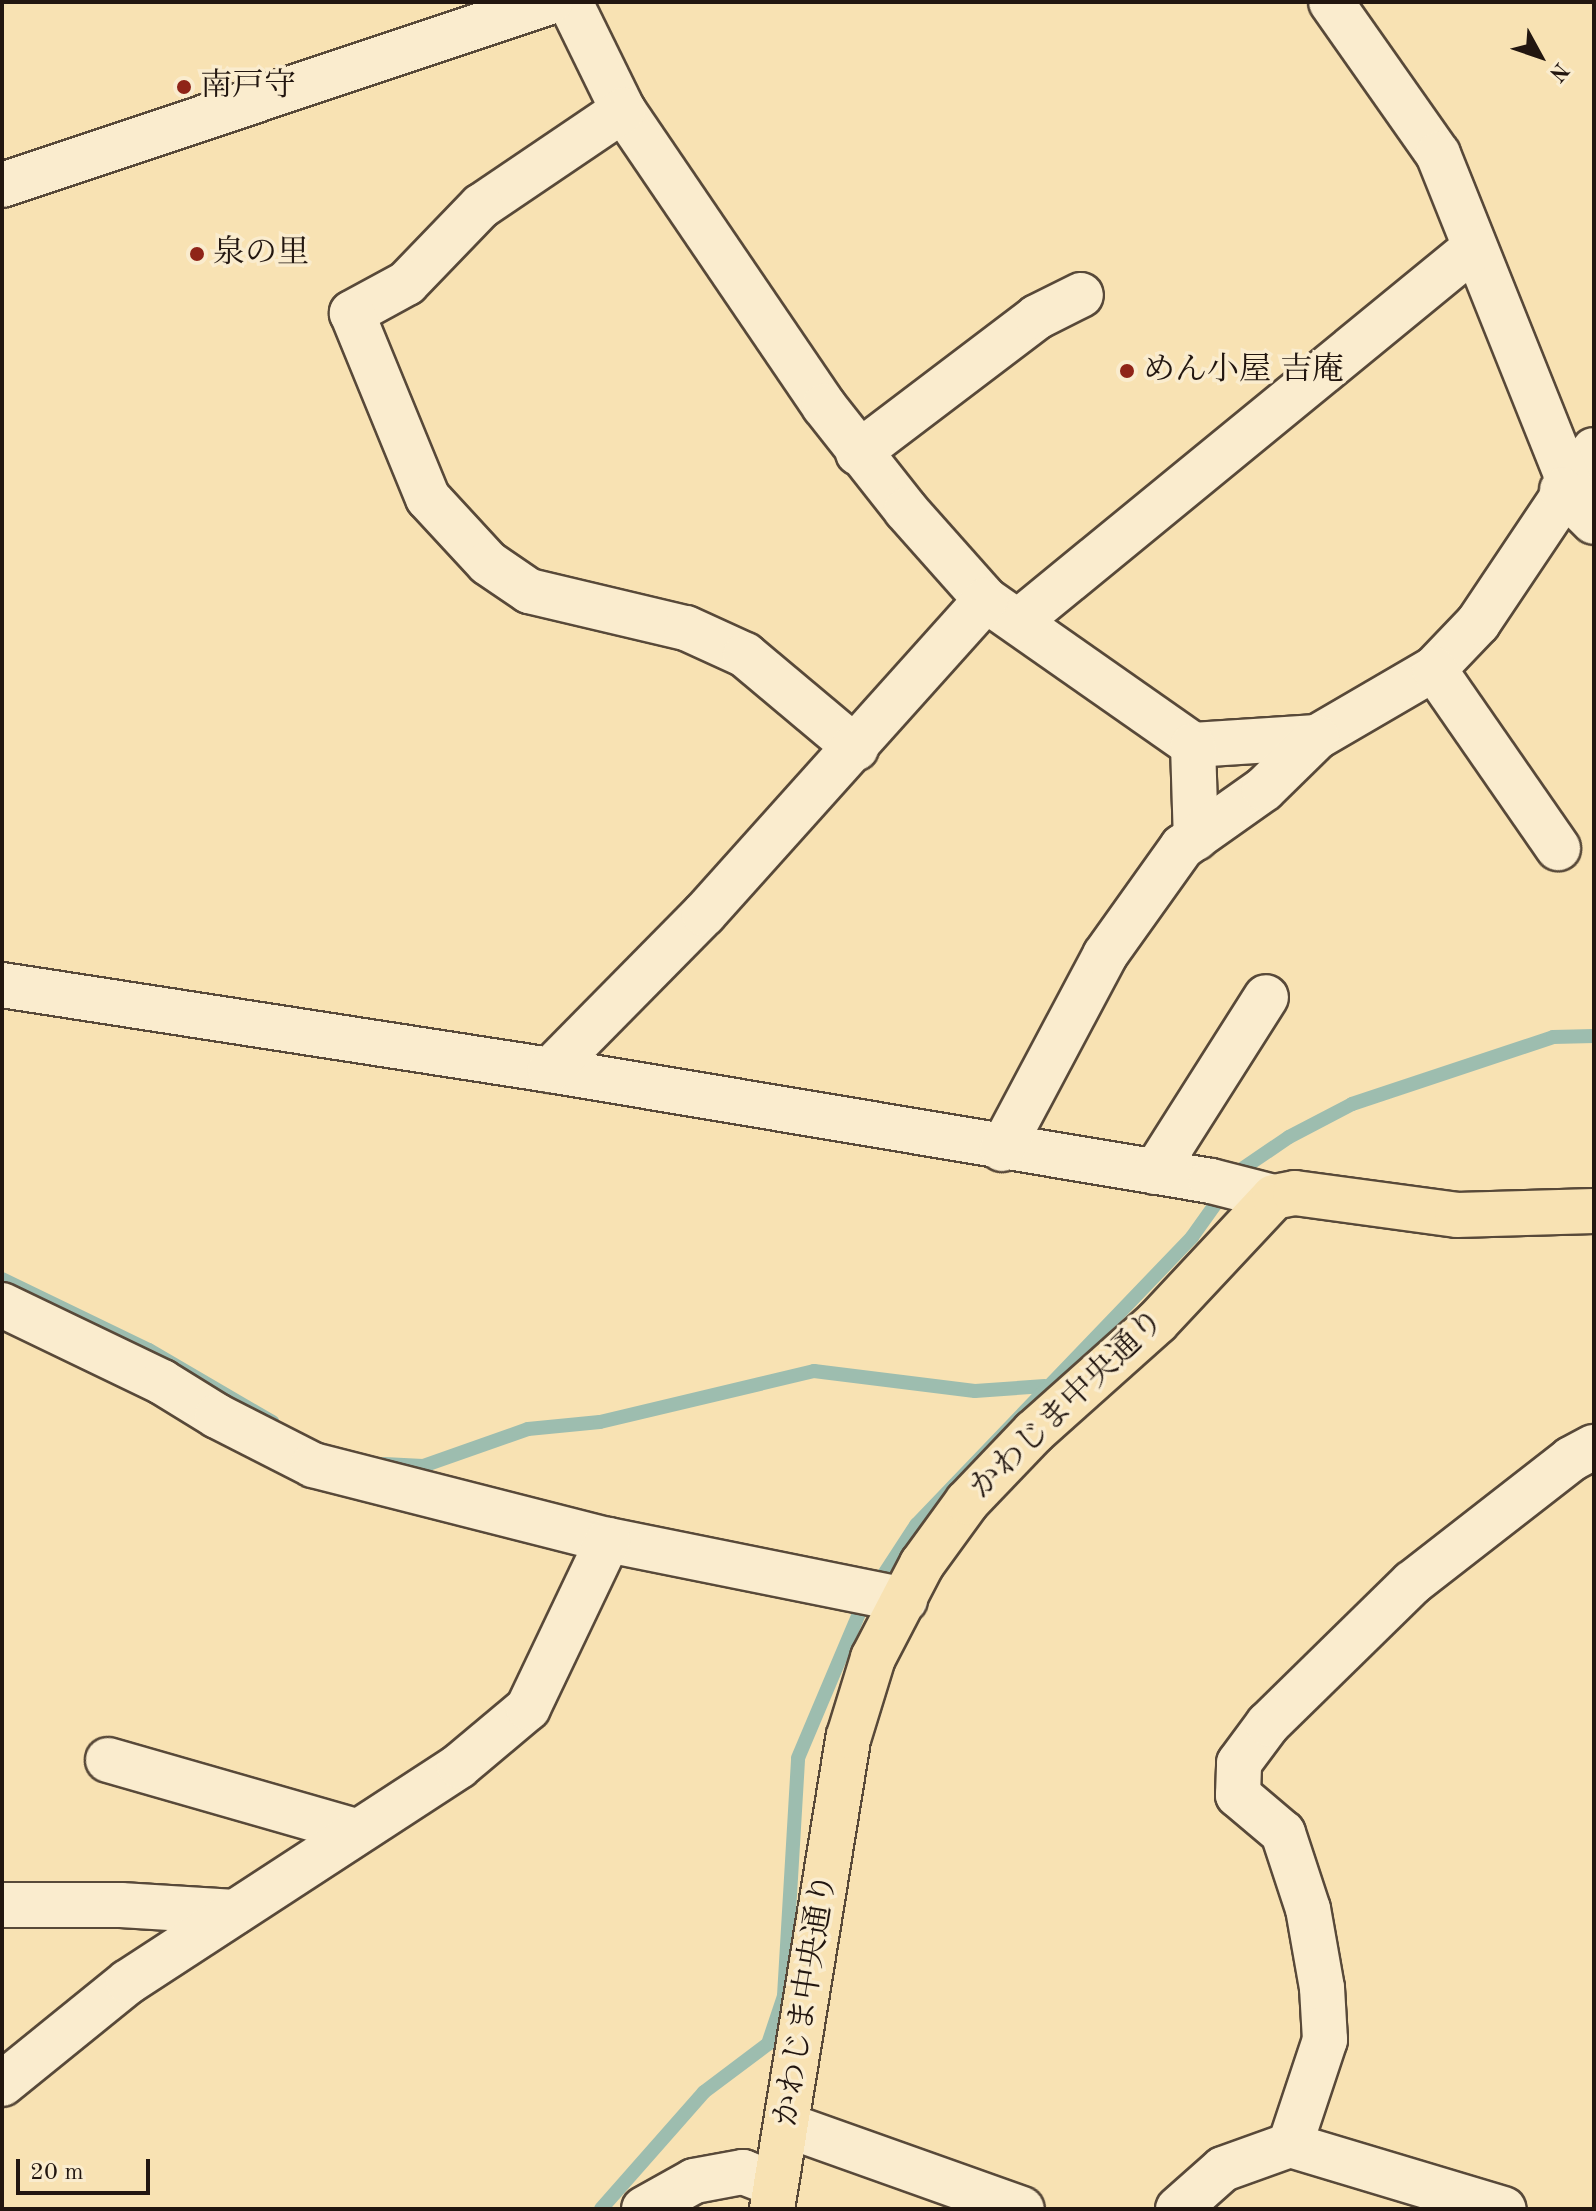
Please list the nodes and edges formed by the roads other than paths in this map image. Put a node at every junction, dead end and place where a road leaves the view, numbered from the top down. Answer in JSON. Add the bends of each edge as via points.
{"nodes":[{"id":1,"x":550,"y":2,"type":"edge"},
{"id":2,"x":570,"y":2,"type":"edge"},
{"id":3,"x":1331,"y":2,"type":"edge"},
{"id":4,"x":623,"y":110,"type":"junction"},
{"id":5,"x":11,"y":182,"type":"edge"},
{"id":6,"x":2,"y":222,"type":"edge"},
{"id":7,"x":1474,"y":248,"type":"junction"},
{"id":8,"x":1081,"y":295,"type":"dead end"},
{"id":9,"x":858,"y":453,"type":"junction"},
{"id":10,"x":1575,"y":474,"type":"edge"},
{"id":11,"x":1594,"y":522,"type":"edge"},
{"id":12,"x":1002,"y":610,"type":"junction"},
{"id":13,"x":1434,"y":669,"type":"junction"},
{"id":14,"x":1317,"y":737,"type":"junction"},
{"id":15,"x":1193,"y":745,"type":"junction"},
{"id":16,"x":856,"y":748,"type":"junction"},
{"id":17,"x":1196,"y":838,"type":"junction"},
{"id":18,"x":1558,"y":848,"type":"dead end"},
{"id":19,"x":2,"y":985,"type":"edge"},
{"id":20,"x":1266,"y":997,"type":"dead end"},
{"id":21,"x":550,"y":1070,"type":"junction"},
{"id":22,"x":1002,"y":1149,"type":"junction"},
{"id":23,"x":1155,"y":1172,"type":"junction"},
{"id":24,"x":1274,"y":1197,"type":"junction"},
{"id":25,"x":1594,"y":1211,"type":"edge"},
{"id":26,"x":2,"y":1305,"type":"edge"},
{"id":27,"x":1594,"y":1447,"type":"edge"},
{"id":28,"x":608,"y":1540,"type":"junction"},
{"id":29,"x":905,"y":1600,"type":"junction"},
{"id":30,"x":108,"y":1760,"type":"dead end"},
{"id":31,"x":356,"y":1831,"type":"junction"},
{"id":32,"x":2,"y":1905,"type":"edge"},
{"id":33,"x":235,"y":1912,"type":"junction"},
{"id":34,"x":2,"y":2084,"type":"edge"},
{"id":35,"x":789,"y":2126,"type":"junction"},
{"id":36,"x":1290,"y":2145,"type":"junction"},
{"id":37,"x":774,"y":2196,"type":"edge"},
{"id":38,"x":644,"y":2209,"type":"edge"},
{"id":39,"x":1022,"y":2209,"type":"edge"},
{"id":40,"x":1178,"y":2209,"type":"edge"},
{"id":41,"x":1504,"y":2209,"type":"edge"}],
"edges":[{"from":1,"to":5,"type":"street"},
{"from":2,"to":4,"type":"street"},
{"from":3,"to":7,"type":"street","via":[[1438,154]]},
{"from":4,"to":9,"type":"street"},
{"from":4,"to":16,"type":"street","via":[[481,206],[407,283],[352,313],[428,498],[488,563],[529,591],[686,628],[745,655]]},
{"from":5,"to":6,"type":"street"},
{"from":7,"to":10,"type":"street"},
{"from":7,"to":12,"type":"street"},
{"from":8,"to":9,"type":"street","via":[[1037,317]]},
{"from":9,"to":12,"type":"street"},
{"from":10,"to":11,"type":"street"},
{"from":10,"to":13,"type":"street","via":[[1478,623]]},
{"from":12,"to":15,"type":"street"},
{"from":12,"to":16,"type":"street"},
{"from":13,"to":14,"type":"street"},
{"from":13,"to":18,"type":"street"},
{"from":14,"to":15,"type":"street"},
{"from":14,"to":17,"type":"street","via":[[1264,789]]},
{"from":15,"to":17,"type":"street"},
{"from":16,"to":21,"type":"street","via":[[704,914]]},
{"from":17,"to":22,"type":"street","via":[[1182,847],[1105,955]]},
{"from":19,"to":21,"type":"street"},
{"from":20,"to":23,"type":"street"},
{"from":21,"to":22,"type":"street"},
{"from":22,"to":23,"type":"street"},
{"from":23,"to":24,"type":"street"},
{"from":24,"to":25,"type":"main road","via":[[1295,1193],[1457,1215]]},
{"from":24,"to":29,"type":"main road","name":"かわじま中央通り","via":[[1157,1322],[1034,1432],[967,1502],[922,1564]]},
{"from":26,"to":28,"type":"street","via":[[162,1382],[313,1465]]},
{"from":27,"to":36,"type":"street","via":[[1571,1459],[1412,1583],[1268,1724],[1239,1763],[1238,1795],[1283,1833],[1308,1909],[1322,1988],[1325,2040]]},
{"from":28,"to":29,"type":"street"},
{"from":28,"to":31,"type":"street","via":[[528,1708],[459,1766]]},
{"from":29,"to":35,"type":"main road","name":"かわじま中央通り","via":[[873,1658],[849,1736]]},
{"from":30,"to":31,"type":"street"},
{"from":31,"to":33,"type":"street"},
{"from":32,"to":33,"type":"street"},
{"from":33,"to":34,"type":"street","via":[[128,1982]]},
{"from":35,"to":37,"type":"main road","name":"かわじま中央通り"},
{"from":35,"to":39,"type":"street"},
{"from":36,"to":40,"type":"street","via":[[1223,2169]]},
{"from":36,"to":41,"type":"street"},
{"from":37,"to":38,"type":"street","name":"かわじま中央通り","via":[[743,2172],[706,2179]]}]}
